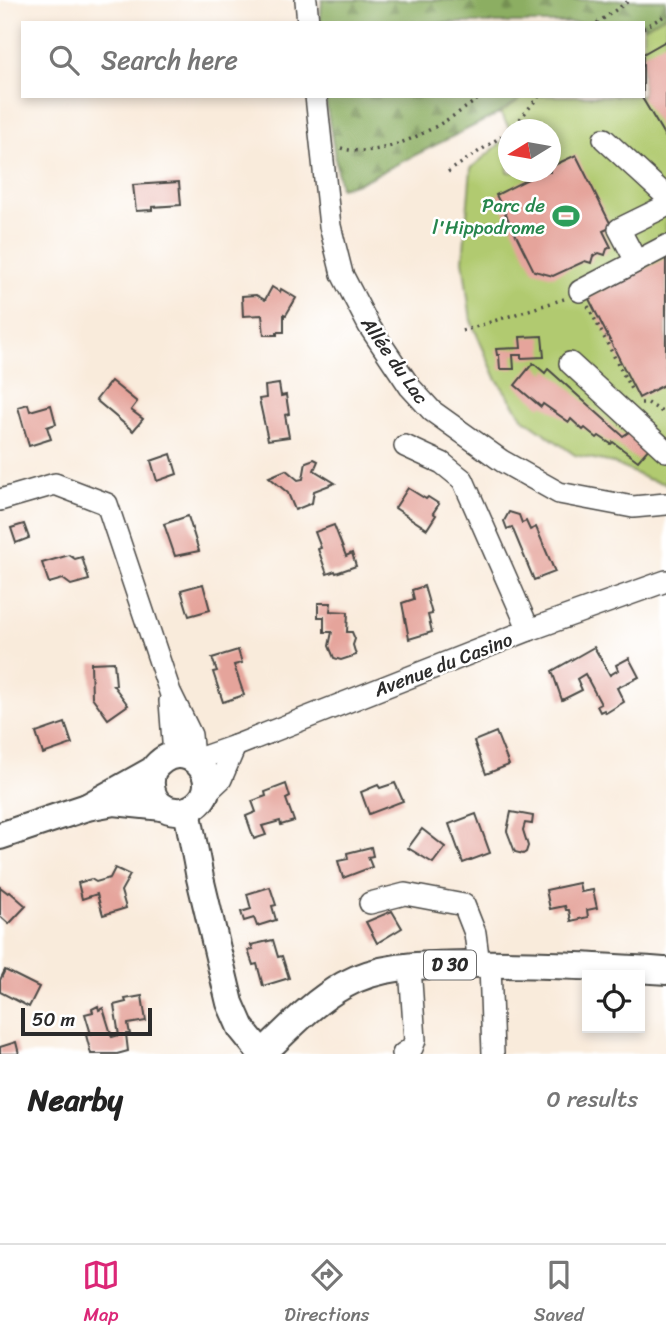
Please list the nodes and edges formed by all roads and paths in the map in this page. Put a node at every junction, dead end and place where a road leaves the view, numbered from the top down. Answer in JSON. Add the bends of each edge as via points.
{"nodes":[{"id":1,"x":306,"y":0,"type":"edge"},
{"id":2,"x":629,"y":0,"type":"edge"},
{"id":3,"x":666,"y":15,"type":"edge"},
{"id":4,"x":308,"y":21,"type":"edge"},
{"id":5,"x":600,"y":21,"type":"edge"},
{"id":6,"x":645,"y":27,"type":"edge"},
{"id":7,"x":316,"y":98,"type":"edge"},
{"id":8,"x":479,"y":98,"type":"edge"},
{"id":9,"x":537,"y":98,"type":"edge"},
{"id":10,"x":520,"y":119,"type":"edge"},
{"id":11,"x":498,"y":139,"type":"edge"},
{"id":12,"x":604,"y":139,"type":"dead end"},
{"id":13,"x":322,"y":142,"type":"junction"},
{"id":14,"x":448,"y":172,"type":"dead end"},
{"id":15,"x":666,"y":196,"type":"edge"},
{"id":16,"x":666,"y":205,"type":"edge"},
{"id":17,"x":666,"y":246,"type":"edge"},
{"id":18,"x":636,"y":261,"type":"junction"},
{"id":19,"x":580,"y":291,"type":"junction"},
{"id":20,"x":462,"y":331,"type":"dead end"},
{"id":21,"x":570,"y":363,"type":"dead end"},
{"id":22,"x":664,"y":413,"type":"dead end"},
{"id":23,"x":405,"y":446,"type":"dead end"},
{"id":24,"x":666,"y":451,"type":"edge"},
{"id":25,"x":0,"y":500,"type":"edge"},
{"id":26,"x":666,"y":504,"type":"edge"},
{"id":27,"x":662,"y":581,"type":"edge"},
{"id":28,"x":529,"y":630,"type":"junction"},
{"id":29,"x":235,"y":747,"type":"junction"},
{"id":30,"x":179,"y":761,"type":"junction"},
{"id":31,"x":185,"y":804,"type":"junction"},
{"id":32,"x":87,"y":807,"type":"junction"},
{"id":33,"x":0,"y":836,"type":"edge"},
{"id":34,"x":370,"y":903,"type":"dead end"},
{"id":35,"x":484,"y":964,"type":"junction"},
{"id":36,"x":410,"y":967,"type":"junction"},
{"id":37,"x":666,"y":971,"type":"edge"},
{"id":38,"x":262,"y":1054,"type":"edge"},
{"id":39,"x":403,"y":1054,"type":"edge"},
{"id":40,"x":493,"y":1054,"type":"edge"}],
"edges":[{"from":1,"to":4,"type":"street"},
{"from":2,"to":5,"type":"path"},
{"from":3,"to":6,"type":"path"},
{"from":7,"to":13,"type":"street","name":"Allée du Lac"},
{"from":8,"to":13,"type":"path","via":[[387,149],[354,153]]},
{"from":9,"to":10,"type":"path"},
{"from":11,"to":14,"type":"path"},
{"from":12,"to":15,"type":"street"},
{"from":13,"to":26,"type":"street","name":"Allée du Lac","via":[[330,226],[342,274],[369,326],[432,411],[502,461],[559,493],[633,507]]},
{"from":16,"to":18,"type":"street","via":[[619,229]]},
{"from":17,"to":18,"type":"street"},
{"from":18,"to":19,"type":"street"},
{"from":19,"to":20,"type":"path"},
{"from":19,"to":22,"type":"path","via":[[638,402]]},
{"from":21,"to":24,"type":"street"},
{"from":23,"to":28,"type":"street","via":[[442,463],[463,480]]},
{"from":25,"to":30,"type":"street","via":[[55,484],[107,504],[170,692],[191,735]]},
{"from":27,"to":28,"type":"street","name":"Avenue du Casino"},
{"from":28,"to":29,"type":"street","name":"Avenue du Casino"},
{"from":29,"to":30,"type":"street","name":"Avenue du Casino"},
{"from":29,"to":31,"type":"street","via":[[221,779]]},
{"from":30,"to":31,"type":"main road","via":[[206,775]]},
{"from":30,"to":31,"type":"main road","via":[[150,786],[152,794]]},
{"from":30,"to":32,"type":"main road"},
{"from":31,"to":32,"type":"main road","via":[[114,802]]},
{"from":31,"to":38,"type":"main road","via":[[230,1003],[241,1028]]},
{"from":32,"to":33,"type":"main road"},
{"from":34,"to":35,"type":"street","via":[[404,894],[464,905]]},
{"from":35,"to":36,"type":"main road","number":"D 30"},
{"from":35,"to":37,"type":"main road","number":"D 30"},
{"from":35,"to":40,"type":"street"},
{"from":36,"to":38,"type":"main road","number":"D 30","via":[[380,971],[345,984]]},
{"from":36,"to":39,"type":"street","via":[[415,1040]]}]}
